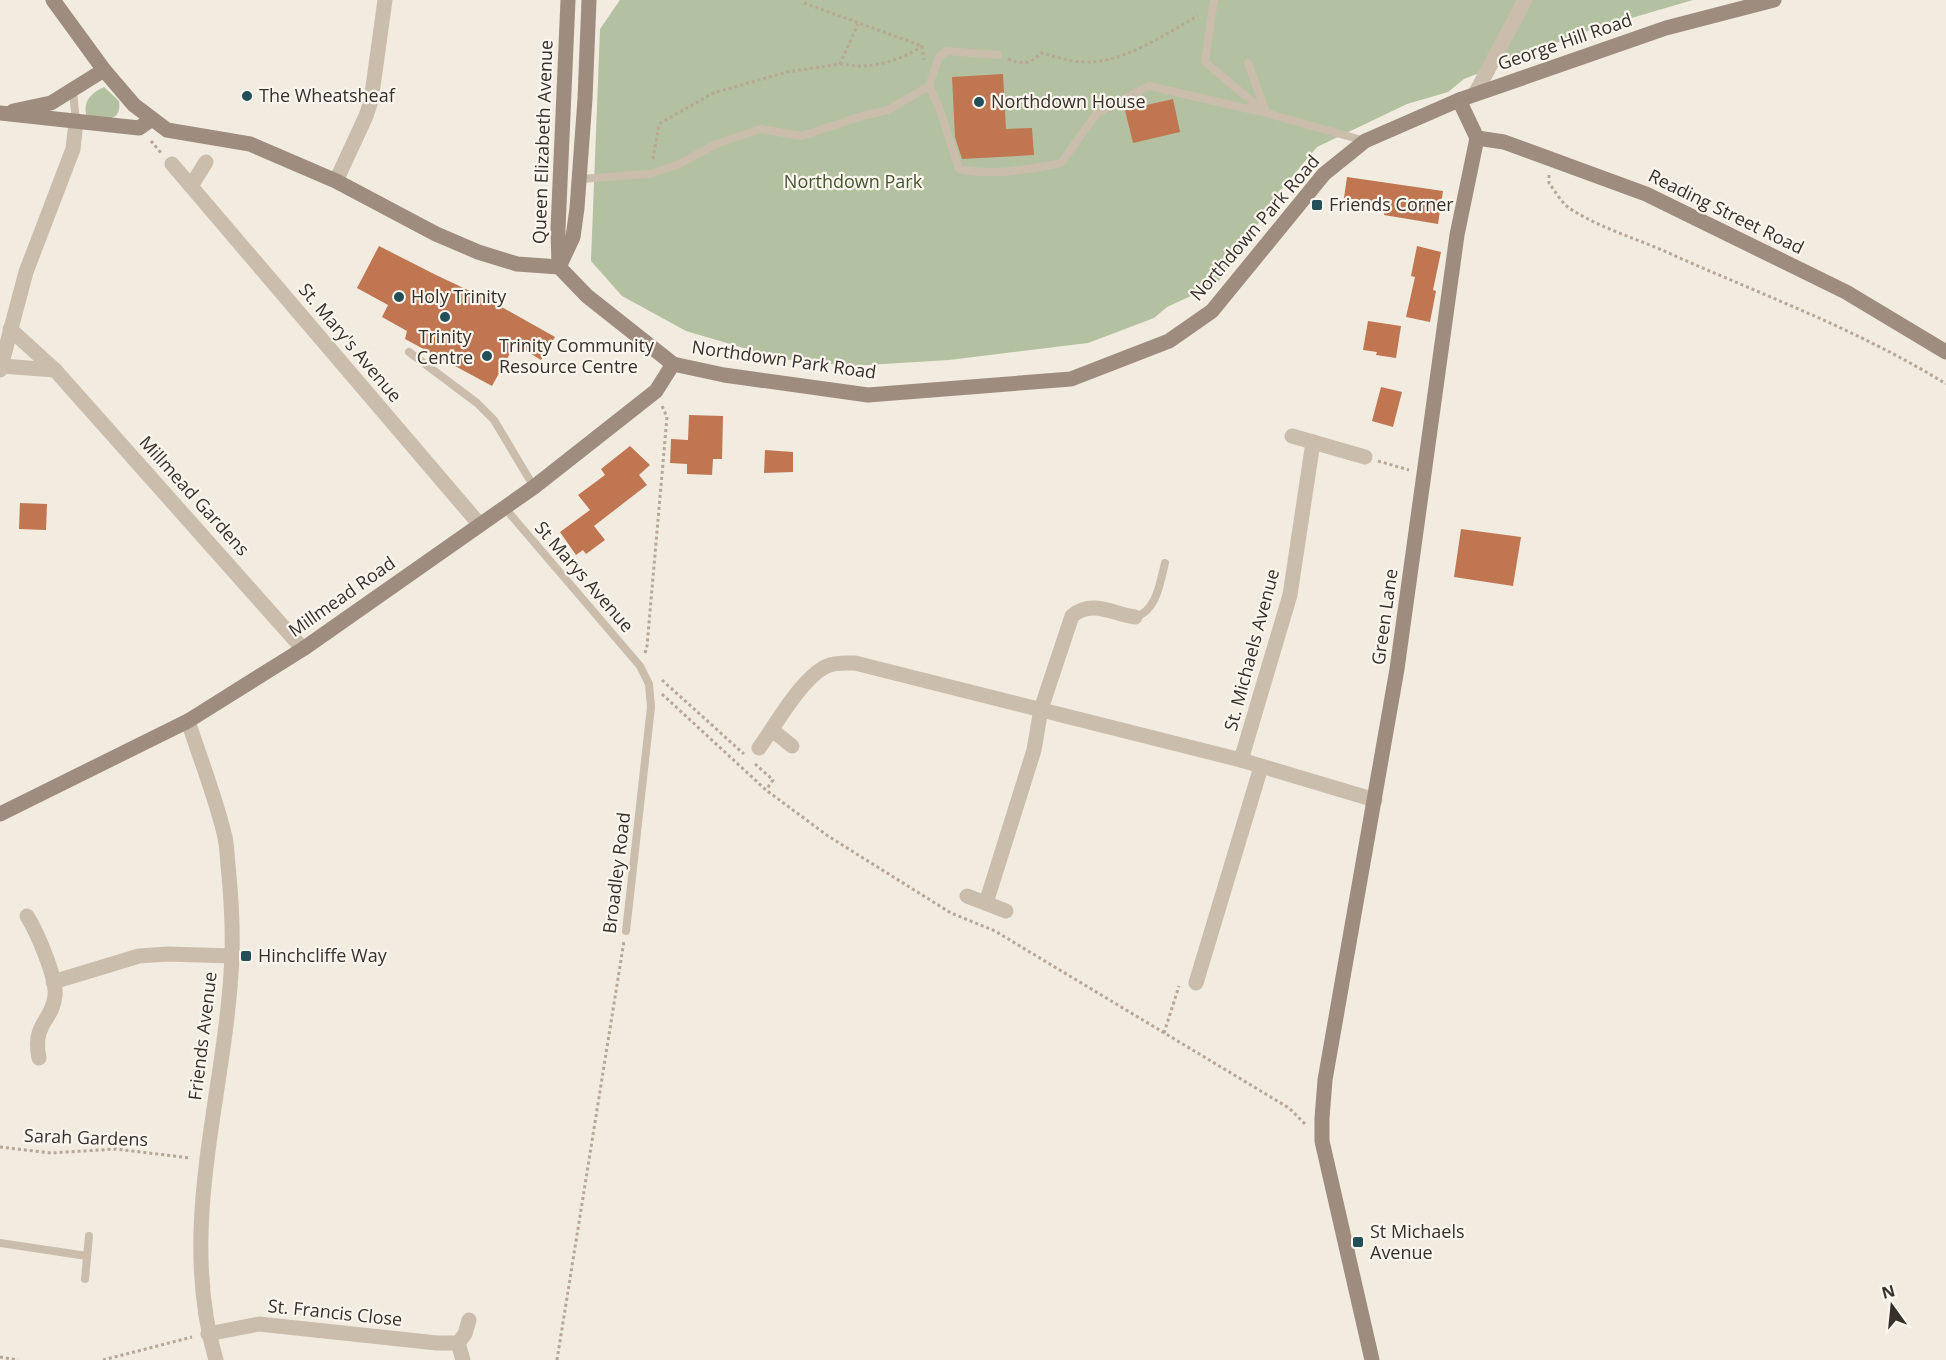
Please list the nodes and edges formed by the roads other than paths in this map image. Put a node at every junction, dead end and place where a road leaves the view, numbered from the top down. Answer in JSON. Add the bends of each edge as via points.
{"nodes":[{"id":1,"x":53,"y":0,"type":"edge"},
{"id":2,"x":385,"y":0,"type":"edge"},
{"id":3,"x":568,"y":0,"type":"edge"},
{"id":4,"x":589,"y":0,"type":"edge"},
{"id":5,"x":1525,"y":0,"type":"edge"},
{"id":6,"x":1774,"y":0,"type":"edge"},
{"id":7,"x":1214,"y":4,"type":"edge"},
{"id":8,"x":998,"y":55,"type":"road end"},
{"id":9,"x":1248,"y":63,"type":"dead end"},
{"id":10,"x":104,"y":70,"type":"junction"},
{"id":11,"x":928,"y":86,"type":"junction"},
{"id":12,"x":73,"y":91,"type":"junction"},
{"id":13,"x":1474,"y":94,"type":"junction"},
{"id":14,"x":564,"y":97,"type":"junction"},
{"id":15,"x":585,"y":99,"type":"junction"},
{"id":16,"x":1459,"y":100,"type":"junction"},
{"id":17,"x":1,"y":113,"type":"edge"},
{"id":18,"x":1266,"y":113,"type":"junction"},
{"id":19,"x":76,"y":122,"type":"junction"},
{"id":20,"x":146,"y":124,"type":"junction"},
{"id":21,"x":1477,"y":138,"type":"junction"},
{"id":22,"x":1365,"y":141,"type":"junction"},
{"id":23,"x":206,"y":162,"type":"dead end"},
{"id":24,"x":172,"y":164,"type":"road end"},
{"id":25,"x":580,"y":179,"type":"junction"},
{"id":26,"x":336,"y":182,"type":"junction"},
{"id":27,"x":191,"y":186,"type":"junction"},
{"id":28,"x":559,"y":267,"type":"junction"},
{"id":29,"x":10,"y":329,"type":"junction"},
{"id":30,"x":409,"y":352,"type":"dead end"},
{"id":31,"x":1946,"y":352,"type":"edge"},
{"id":32,"x":673,"y":364,"type":"junction"},
{"id":33,"x":0,"y":368,"type":"edge"},
{"id":34,"x":55,"y":370,"type":"junction"},
{"id":35,"x":1293,"y":436,"type":"dead end"},
{"id":36,"x":1313,"y":442,"type":"junction"},
{"id":37,"x":1365,"y":457,"type":"road end"},
{"id":38,"x":534,"y":487,"type":"junction"},
{"id":39,"x":504,"y":507,"type":"junction"},
{"id":40,"x":480,"y":525,"type":"junction"},
{"id":41,"x":1165,"y":563,"type":"dead end"},
{"id":42,"x":1135,"y":617,"type":"joint"},
{"id":43,"x":303,"y":649,"type":"junction"},
{"id":44,"x":640,"y":666,"type":"joint"},
{"id":45,"x":1041,"y":709,"type":"junction"},
{"id":46,"x":188,"y":721,"type":"junction"},
{"id":47,"x":772,"y":730,"type":"junction"},
{"id":48,"x":792,"y":746,"type":"dead end"},
{"id":49,"x":759,"y":748,"type":"dead end"},
{"id":50,"x":1241,"y":760,"type":"junction"},
{"id":51,"x":1260,"y":767,"type":"junction"},
{"id":52,"x":1375,"y":800,"type":"junction"},
{"id":53,"x":0,"y":814,"type":"edge"},
{"id":54,"x":967,"y":896,"type":"dead end"},
{"id":55,"x":986,"y":903,"type":"junction"},
{"id":56,"x":1006,"y":911,"type":"dead end"},
{"id":57,"x":27,"y":916,"type":"dead end"},
{"id":58,"x":626,"y":931,"type":"road end"},
{"id":59,"x":232,"y":956,"type":"junction"},
{"id":60,"x":53,"y":982,"type":"junction"},
{"id":61,"x":1196,"y":983,"type":"road end"},
{"id":62,"x":39,"y":1058,"type":"dead end"},
{"id":63,"x":89,"y":1236,"type":"dead end"},
{"id":64,"x":0,"y":1243,"type":"edge"},
{"id":65,"x":87,"y":1256,"type":"junction"},
{"id":66,"x":85,"y":1279,"type":"dead end"},
{"id":67,"x":469,"y":1320,"type":"dead end"},
{"id":68,"x":208,"y":1334,"type":"junction"},
{"id":69,"x":458,"y":1343,"type":"junction"},
{"id":70,"x":216,"y":1360,"type":"edge"},
{"id":71,"x":463,"y":1360,"type":"edge"},
{"id":72,"x":1372,"y":1360,"type":"edge"}],
"edges":[{"from":1,"to":10,"type":"main road"},
{"from":2,"to":26,"type":"street","via":[[371,101]]},
{"from":3,"to":14,"type":"main road","name":"Queen Elizabeth Avenue"},
{"from":4,"to":15,"type":"main road","name":"Queen Elizabeth Avenue"},
{"from":5,"to":13,"type":"street"},
{"from":6,"to":13,"type":"main road","name":"George Hill Road","via":[[1666,28]]},
{"from":7,"to":18,"type":"lane","via":[[1205,62]]},
{"from":8,"to":11,"type":"lane","via":[[947,51],[939,57]]},
{"from":9,"to":18,"type":"lane"},
{"from":10,"to":12,"type":"main road"},
{"from":10,"to":20,"type":"main road"},
{"from":11,"to":18,"type":"lane","via":[[939,107],[958,169],[975,172],[1012,173],[1061,163],[1097,113],[1149,86]]},
{"from":11,"to":25,"type":"lane","via":[[888,111],[802,136],[760,129],[650,174]]},
{"from":12,"to":17,"type":"main road","via":[[51,103]]},
{"from":12,"to":19,"type":"lane"},
{"from":13,"to":16,"type":"main road","name":"George Hill Road"},
{"from":14,"to":15,"type":"lane"},
{"from":14,"to":28,"type":"main road","name":"Queen Elizabeth Avenue"},
{"from":15,"to":25,"type":"main road","name":"Queen Elizabeth Avenue"},
{"from":16,"to":21,"type":"main road"},
{"from":16,"to":22,"type":"main road","name":"Northdown Park Road"},
{"from":17,"to":19,"type":"main road"},
{"from":18,"to":22,"type":"lane"},
{"from":19,"to":20,"type":"main road"},
{"from":19,"to":29,"type":"street","via":[[73,148],[26,272]]},
{"from":20,"to":26,"type":"main road","via":[[250,144]]},
{"from":21,"to":31,"type":"main road","name":"Reading Street Road","via":[[1504,142],[1646,194],[1846,292]]},
{"from":21,"to":52,"type":"main road","name":"Green Lane","via":[[1457,235]]},
{"from":22,"to":32,"type":"main road","name":"Northdown Park Road","via":[[1324,174],[1212,311],[1168,341],[1071,379],[868,394],[724,375]]},
{"from":23,"to":27,"type":"street"},
{"from":24,"to":27,"type":"street","name":"St. Mary's Avenue"},
{"from":25,"to":28,"type":"main road","name":"Queen Elizabeth Avenue","via":[[573,237]]},
{"from":26,"to":28,"type":"main road","via":[[478,252],[517,264]]},
{"from":27,"to":40,"type":"street","name":"St. Mary's Avenue"},
{"from":28,"to":32,"type":"main road","name":"Northdown Park Road","via":[[587,296]]},
{"from":29,"to":33,"type":"street"},
{"from":29,"to":34,"type":"street","name":"Millmead Gardens"},
{"from":30,"to":38,"type":"lane","via":[[494,420]]},
{"from":32,"to":38,"type":"main road","name":"Millmead Road","via":[[656,391]]},
{"from":33,"to":34,"type":"street"},
{"from":34,"to":43,"type":"street","name":"Millmead Gardens"},
{"from":35,"to":36,"type":"street"},
{"from":36,"to":37,"type":"street"},
{"from":36,"to":50,"type":"street","name":"St. Michaels Avenue","via":[[1290,596]]},
{"from":38,"to":39,"type":"main road","name":"Millmead Road"},
{"from":39,"to":40,"type":"main road","name":"Millmead Road"},
{"from":39,"to":44,"type":"lane","name":"St Marys Avenue"},
{"from":40,"to":43,"type":"main road","name":"Millmead Road"},
{"from":41,"to":42,"type":"lane","via":[[1149,611]]},
{"from":42,"to":45,"type":"street","via":[[1092,607],[1080,609],[1072,616]]},
{"from":43,"to":46,"type":"main road","name":"Millmead Road"},
{"from":44,"to":58,"type":"lane","name":"Broadley Road","via":[[649,684],[651,707]]},
{"from":45,"to":47,"type":"street","name":"St. Michaels Avenue","via":[[841,662],[814,675]]},
{"from":45,"to":50,"type":"street","name":"St. Michaels Avenue"},
{"from":45,"to":55,"type":"street","via":[[1034,750]]},
{"from":46,"to":53,"type":"main road","name":"Millmead Road"},
{"from":46,"to":59,"type":"street","name":"Friends Avenue","via":[[225,835],[232,903]]},
{"from":47,"to":48,"type":"street"},
{"from":47,"to":49,"type":"street","name":"St. Michaels Avenue"},
{"from":50,"to":51,"type":"street","name":"St. Michaels Avenue"},
{"from":51,"to":52,"type":"street","name":"St. Michaels Avenue"},
{"from":51,"to":61,"type":"street"},
{"from":52,"to":72,"type":"main road","name":"Green Lane","via":[[1324,1080],[1322,1142]]},
{"from":54,"to":55,"type":"street"},
{"from":55,"to":56,"type":"street"},
{"from":57,"to":60,"type":"street","via":[[38,934]]},
{"from":59,"to":60,"type":"street","via":[[139,956]]},
{"from":59,"to":68,"type":"street","name":"Friends Avenue","via":[[200,1252]]},
{"from":60,"to":62,"type":"street","via":[[55,996],[37,1037]]},
{"from":63,"to":65,"type":"lane"},
{"from":64,"to":65,"type":"lane"},
{"from":65,"to":66,"type":"lane"},
{"from":67,"to":69,"type":"street"},
{"from":68,"to":69,"type":"street","name":"St. Francis Close","via":[[259,1324]]},
{"from":68,"to":70,"type":"street","name":"Friends Avenue"},
{"from":69,"to":71,"type":"street"}]}
